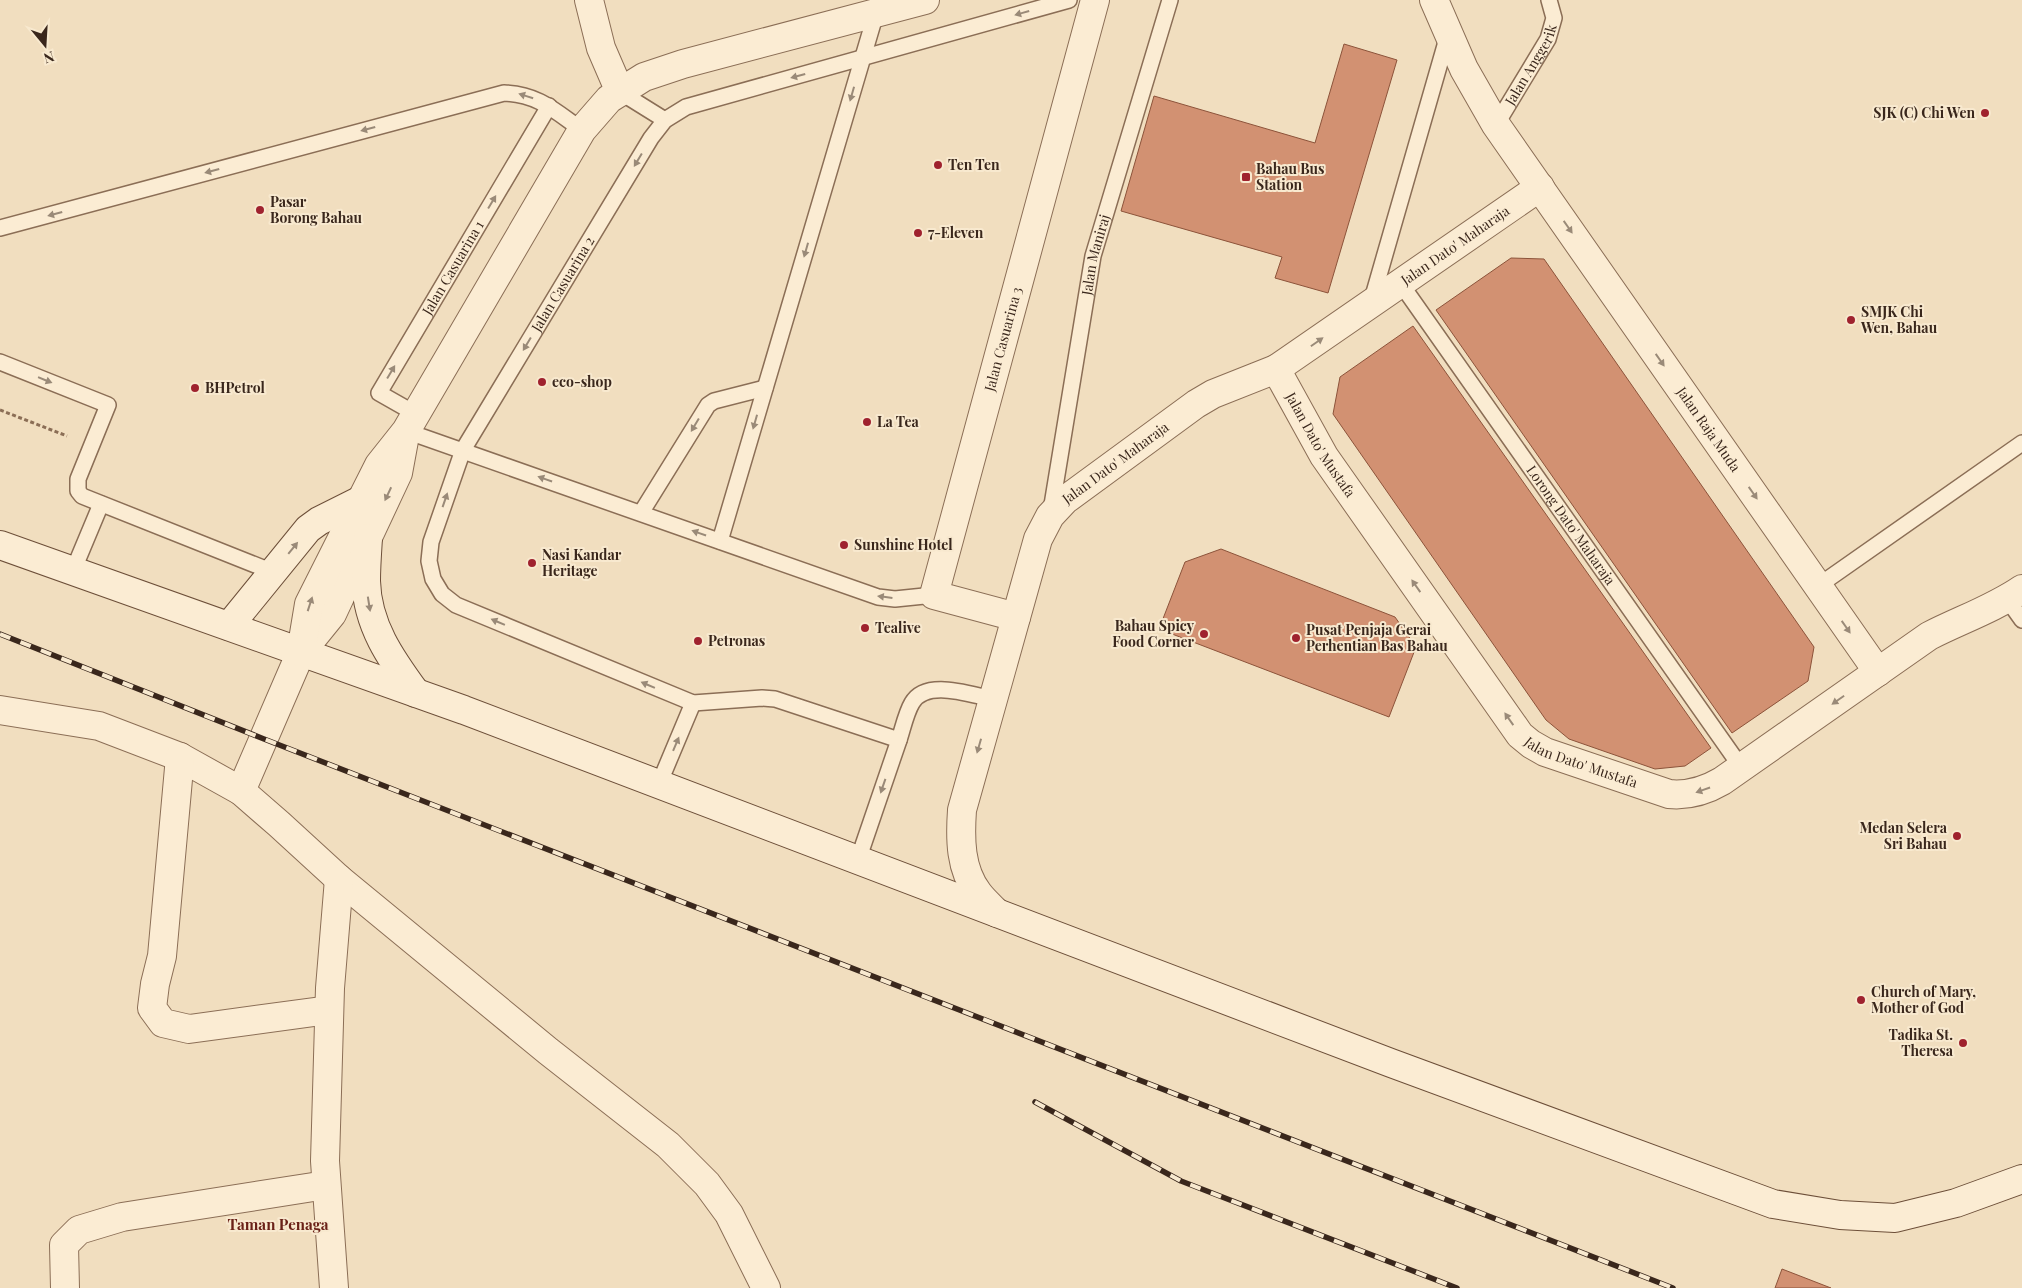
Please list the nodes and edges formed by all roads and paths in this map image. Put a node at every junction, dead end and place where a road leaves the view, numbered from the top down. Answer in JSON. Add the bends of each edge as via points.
{"nodes":[{"id":1,"x":589,"y":0,"type":"edge"},
{"id":2,"x":925,"y":0,"type":"edge"},
{"id":3,"x":1069,"y":0,"type":"edge"},
{"id":4,"x":1095,"y":0,"type":"edge"},
{"id":5,"x":1170,"y":0,"type":"edge"},
{"id":6,"x":1434,"y":0,"type":"edge"},
{"id":7,"x":1549,"y":0,"type":"edge"},
{"id":8,"x":876,"y":14,"type":"junction"},
{"id":9,"x":1448,"y":33,"type":"junction"},
{"id":10,"x":863,"y":58,"type":"junction"},
{"id":11,"x":620,"y":92,"type":"junction"},
{"id":12,"x":548,"y":106,"type":"junction"},
{"id":13,"x":665,"y":120,"type":"junction"},
{"id":14,"x":1496,"y":125,"type":"junction"},
{"id":15,"x":582,"y":130,"type":"junction"},
{"id":16,"x":1540,"y":187,"type":"junction"},
{"id":17,"x":0,"y":228,"type":"edge"},
{"id":18,"x":1401,"y":284,"type":"junction"},
{"id":19,"x":1370,"y":305,"type":"junction"},
{"id":20,"x":0,"y":362,"type":"edge"},
{"id":21,"x":1276,"y":369,"type":"junction"},
{"id":22,"x":765,"y":388,"type":"junction"},
{"id":23,"x":0,"y":410,"type":"edge"},
{"id":24,"x":411,"y":422,"type":"junction"},
{"id":25,"x":2022,"y":443,"type":"edge"},
{"id":26,"x":91,"y":446,"type":"junction"},
{"id":27,"x":463,"y":450,"type":"junction"},
{"id":28,"x":361,"y":500,"type":"junction"},
{"id":29,"x":101,"y":504,"type":"junction"},
{"id":30,"x":641,"y":513,"type":"junction"},
{"id":31,"x":1050,"y":516,"type":"junction"},
{"id":32,"x":368,"y":538,"type":"junction"},
{"id":33,"x":720,"y":541,"type":"junction"},
{"id":34,"x":0,"y":545,"type":"edge"},
{"id":35,"x":64,"y":568,"type":"junction"},
{"id":36,"x":273,"y":572,"type":"junction"},
{"id":37,"x":1818,"y":586,"type":"junction"},
{"id":38,"x":934,"y":595,"type":"junction"},
{"id":39,"x":2017,"y":603,"type":"edge"},
{"id":40,"x":1016,"y":617,"type":"junction"},
{"id":41,"x":229,"y":626,"type":"junction"},
{"id":42,"x":302,"y":652,"type":"junction"},
{"id":43,"x":1878,"y":672,"type":"junction"},
{"id":44,"x":416,"y":693,"type":"junction"},
{"id":45,"x":992,"y":699,"type":"junction"},
{"id":46,"x":693,"y":703,"type":"junction"},
{"id":47,"x":1,"y":710,"type":"edge"},
{"id":48,"x":899,"y":740,"type":"junction"},
{"id":49,"x":180,"y":756,"type":"junction"},
{"id":50,"x":1741,"y":767,"type":"junction"},
{"id":51,"x":659,"y":784,"type":"junction"},
{"id":52,"x":241,"y":791,"type":"junction"},
{"id":53,"x":858,"y":860,"type":"junction"},
{"id":54,"x":339,"y":880,"type":"junction"},
{"id":55,"x":997,"y":913,"type":"junction"},
{"id":56,"x":329,"y":1010,"type":"junction"},
{"id":57,"x":2018,"y":1178,"type":"edge"},
{"id":58,"x":326,"y":1185,"type":"junction"},
{"id":59,"x":65,"y":1288,"type":"edge"},
{"id":60,"x":334,"y":1288,"type":"edge"},
{"id":61,"x":766,"y":1288,"type":"edge"}],
"edges":[{"from":1,"to":11,"type":"street","via":[[601,48]]},
{"from":2,"to":8,"type":"street"},
{"from":3,"to":10,"type":"lane","one_way":true},
{"from":4,"to":38,"type":"street","name":"Jalan Casuarina 3"},
{"from":5,"to":31,"type":"lane","name":"Jalan Maniraj","via":[[1093,256]]},
{"from":6,"to":9,"type":"street","name":"Jalan Raja Muda"},
{"from":7,"to":14,"type":"lane","name":"Jalan Anggerik","via":[[1554,18],[1550,34]]},
{"from":8,"to":10,"type":"lane"},
{"from":8,"to":11,"type":"street","via":[[682,64],[644,77]]},
{"from":9,"to":14,"type":"street","name":"Jalan Raja Muda"},
{"from":9,"to":19,"type":"lane"},
{"from":10,"to":13,"type":"lane","one_way":true,"via":[[686,107]]},
{"from":10,"to":22,"type":"lane","one_way":true},
{"from":11,"to":13,"type":"lane"},
{"from":11,"to":15,"type":"street","via":[[609,99]]},
{"from":12,"to":15,"type":"lane"},
{"from":12,"to":17,"type":"lane","one_way":true,"via":[[517,93],[489,96]]},
{"from":24,"to":12,"type":"lane","name":"Jalan Casuarina 1","one_way":true,"via":[[379,392]]},
{"from":13,"to":27,"type":"lane","name":"Jalan Casuarina 2","one_way":true,"via":[[651,138]]},
{"from":14,"to":16,"type":"street","name":"Jalan Raja Muda"},
{"from":15,"to":24,"type":"street"},
{"from":16,"to":18,"type":"street","name":"Jalan Dato' Maharaja"},
{"from":16,"to":37,"type":"street","name":"Jalan Raja Muda","one_way":true},
{"from":18,"to":19,"type":"street","name":"Jalan Dato' Maharaja"},
{"from":18,"to":50,"type":"lane","name":"Lorong Dato' Maharaja"},
{"from":21,"to":19,"type":"street","name":"Jalan Dato' Maharaja","one_way":true},
{"from":20,"to":26,"type":"lane","one_way":true,"via":[[108,405]]},
{"from":21,"to":31,"type":"street","name":"Jalan Dato' Maharaja","via":[[1196,404],[1065,500]]},
{"from":50,"to":21,"type":"street","name":"Jalan Dato' Mustafa","one_way":true,"via":[[1708,789],[1683,795],[1669,794],[1545,752],[1520,735],[1324,456]]},
{"from":22,"to":30,"type":"lane","one_way":true,"via":[[708,405]]},
{"from":22,"to":33,"type":"lane","one_way":true},
{"from":23,"to":26,"type":"path"},
{"from":24,"to":27,"type":"lane"},
{"from":24,"to":28,"type":"street","via":[[379,465]]},
{"from":24,"to":32,"type":"street","one_way":true,"via":[[398,473]]},
{"from":25,"to":37,"type":"lane"},
{"from":26,"to":29,"type":"lane","via":[[77,486],[78,492]]},
{"from":30,"to":27,"type":"lane","one_way":true},
{"from":46,"to":27,"type":"lane","name":"Jalan Casuarina 2","one_way":true,"via":[[456,605],[442,594],[433,579],[431,542]]},
{"from":36,"to":28,"type":"street","one_way":true,"via":[[308,529]]},
{"from":42,"to":28,"type":"street","one_way":true,"via":[[309,604]]},
{"from":29,"to":35,"type":"lane"},
{"from":29,"to":36,"type":"lane"},
{"from":33,"to":30,"type":"lane","one_way":true},
{"from":31,"to":40,"type":"street","name":"Jalan Dato' Maharaja","via":[[1038,539]]},
{"from":32,"to":42,"type":"street","via":[[332,614]]},
{"from":32,"to":44,"type":"street","one_way":true,"via":[[366,582],[370,611],[381,641]]},
{"from":38,"to":33,"type":"lane","one_way":true,"via":[[878,597]]},
{"from":34,"to":35,"type":"street"},
{"from":35,"to":41,"type":"street"},
{"from":36,"to":41,"type":"street"},
{"from":37,"to":43,"type":"street","name":"Jalan Raja Muda","one_way":true},
{"from":38,"to":40,"type":"street"},
{"from":39,"to":43,"type":"street","name":"Jalan Dato' Mustafa","via":[[1929,636]]},
{"from":40,"to":45,"type":"street","name":"Jalan Dato' Maharaja"},
{"from":41,"to":42,"type":"street"},
{"from":42,"to":44,"type":"street"},
{"from":42,"to":52,"type":"street"},
{"from":43,"to":50,"type":"street","name":"Jalan Dato' Mustafa","one_way":true},
{"from":44,"to":51,"type":"street"},
{"from":45,"to":48,"type":"lane","via":[[943,689],[924,692],[911,704]]},
{"from":45,"to":55,"type":"street","name":"Jalan Dato' Maharaja","one_way":true,"via":[[962,810],[960,839],[965,868],[978,893]]},
{"from":46,"to":48,"type":"lane","via":[[775,699]]},
{"from":51,"to":46,"type":"lane","one_way":true},
{"from":47,"to":49,"type":"street","via":[[99,726]]},
{"from":48,"to":53,"type":"lane","one_way":true},
{"from":49,"to":52,"type":"street"},
{"from":49,"to":56,"type":"street","via":[[162,956],[152,1008],[163,1023],[189,1029]]},
{"from":51,"to":53,"type":"street"},
{"from":52,"to":54,"type":"street"},
{"from":53,"to":55,"type":"street"},
{"from":54,"to":56,"type":"street"},
{"from":54,"to":61,"type":"street","via":[[548,1051],[668,1144],[707,1184],[729,1214]]},
{"from":55,"to":57,"type":"street","via":[[1400,1067],[1773,1204],[1840,1215],[1894,1218],[1956,1203]]},
{"from":56,"to":58,"type":"street"},
{"from":58,"to":59,"type":"street","via":[[122,1217],[79,1230],[64,1245]]},
{"from":58,"to":60,"type":"street"}]}
